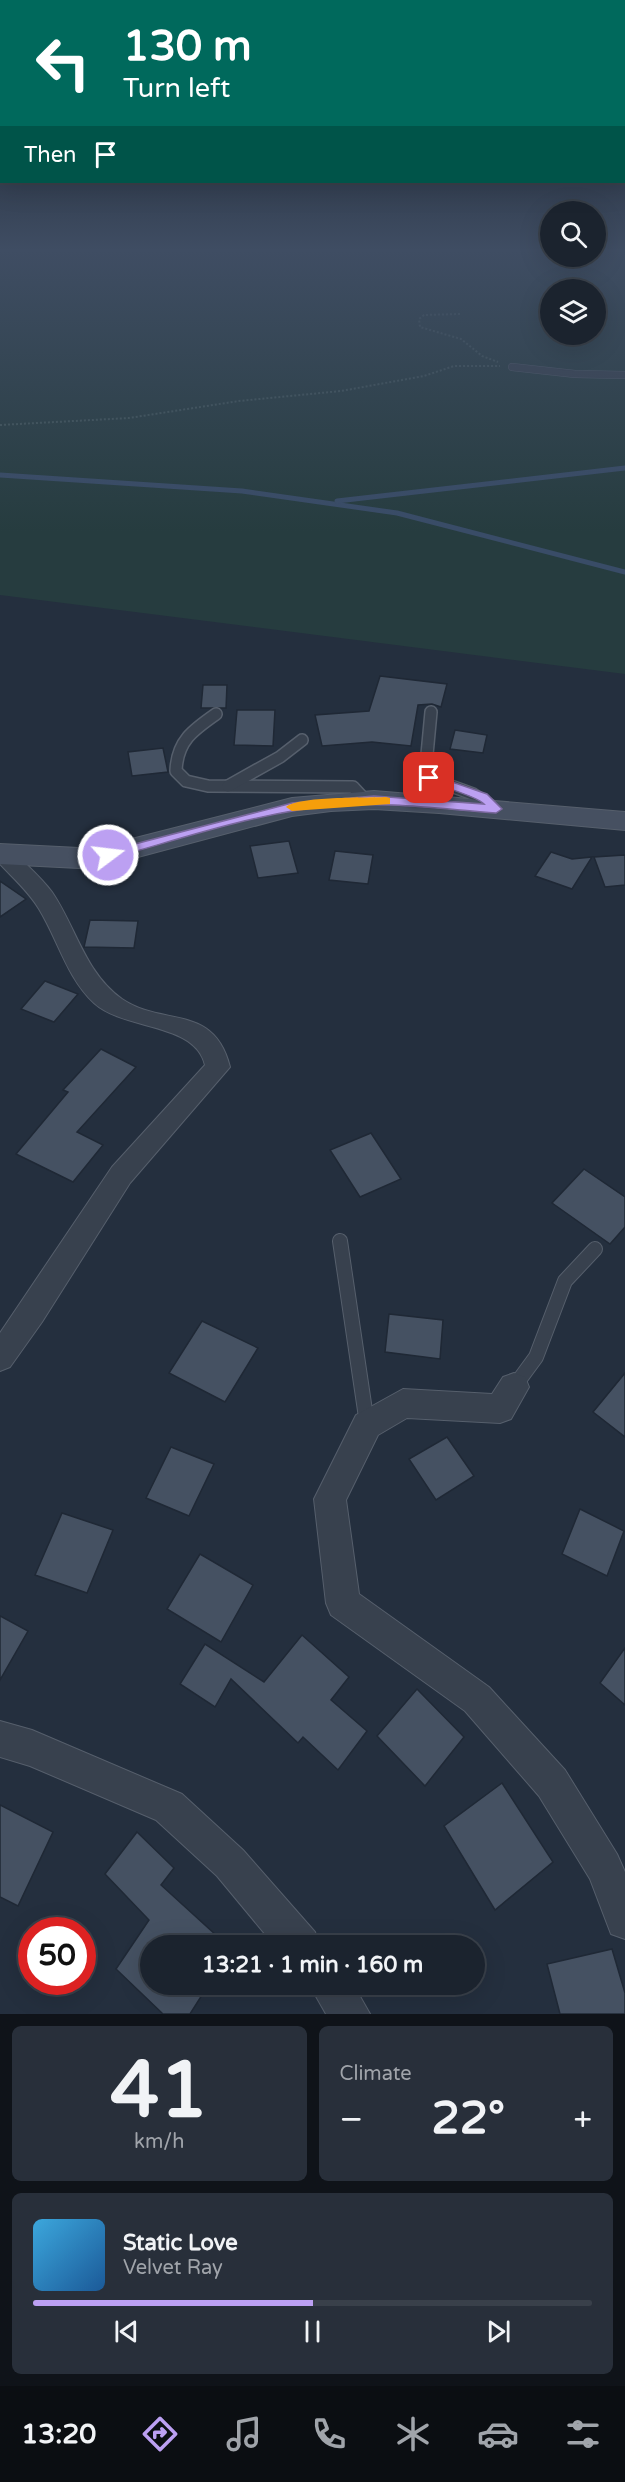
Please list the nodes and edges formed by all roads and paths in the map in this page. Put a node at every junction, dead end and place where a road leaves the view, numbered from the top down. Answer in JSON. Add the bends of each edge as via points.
{"nodes":[{"id":1,"x":467,"y":344,"type":"edge"},
{"id":2,"x":512,"y":367,"type":"junction"},
{"id":3,"x":625,"y":375,"type":"edge"},
{"id":4,"x":0,"y":425,"type":"edge"},
{"id":5,"x":431,"y":712,"type":"dead end"},
{"id":6,"x":216,"y":714,"type":"dead end"},
{"id":7,"x":302,"y":740,"type":"dead end"},
{"id":8,"x":227,"y":786,"type":"junction"},
{"id":9,"x":365,"y":801,"type":"junction"},
{"id":10,"x":496,"y":809,"type":"junction"},
{"id":11,"x":625,"y":821,"type":"edge"},
{"id":12,"x":2,"y":854,"type":"edge"},
{"id":13,"x":340,"y":1241,"type":"dead end"},
{"id":14,"x":595,"y":1249,"type":"dead end"},
{"id":15,"x":0,"y":1358,"type":"edge"},
{"id":16,"x":514,"y":1387,"type":"joint"},
{"id":17,"x":368,"y":1425,"type":"junction"},
{"id":18,"x":0,"y":1739,"type":"edge"},
{"id":19,"x":625,"y":1920,"type":"edge"},
{"id":20,"x":292,"y":1935,"type":"edge"},
{"id":21,"x":337,"y":1995,"type":"edge"},
{"id":22,"x":350,"y":2014,"type":"edge"}],
"edges":[{"from":1,"to":2,"type":"path","via":[[482,356]]},
{"from":2,"to":3,"type":"lane"},
{"from":2,"to":4,"type":"path","via":[[454,366],[424,376],[341,392],[229,402],[129,417]]},
{"from":5,"to":10,"type":"lane","via":[[426,765],[429,778],[483,796]]},
{"from":6,"to":8,"type":"lane","via":[[183,737],[175,753],[176,771],[186,781]]},
{"from":7,"to":8,"type":"lane"},
{"from":8,"to":9,"type":"lane","via":[[353,787]]},
{"from":9,"to":10,"type":"main road"},
{"from":9,"to":12,"type":"main road","via":[[292,807],[108,855],[79,858]]},
{"from":10,"to":11,"type":"main road"},
{"from":12,"to":15,"type":"street","via":[[43,898],[90,984],[117,1008],[205,1037],[217,1052],[218,1067],[121,1175]]},
{"from":13,"to":17,"type":"lane"},
{"from":14,"to":16,"type":"lane","via":[[565,1281],[536,1357]]},
{"from":16,"to":17,"type":"street","via":[[500,1409],[404,1403]]},
{"from":17,"to":19,"type":"street","via":[[330,1500],[344,1603],[477,1699],[552,1783],[604,1867]]},
{"from":18,"to":20,"type":"street","via":[[32,1748],[169,1807],[230,1863]]},
{"from":21,"to":22,"type":"street"}]}
